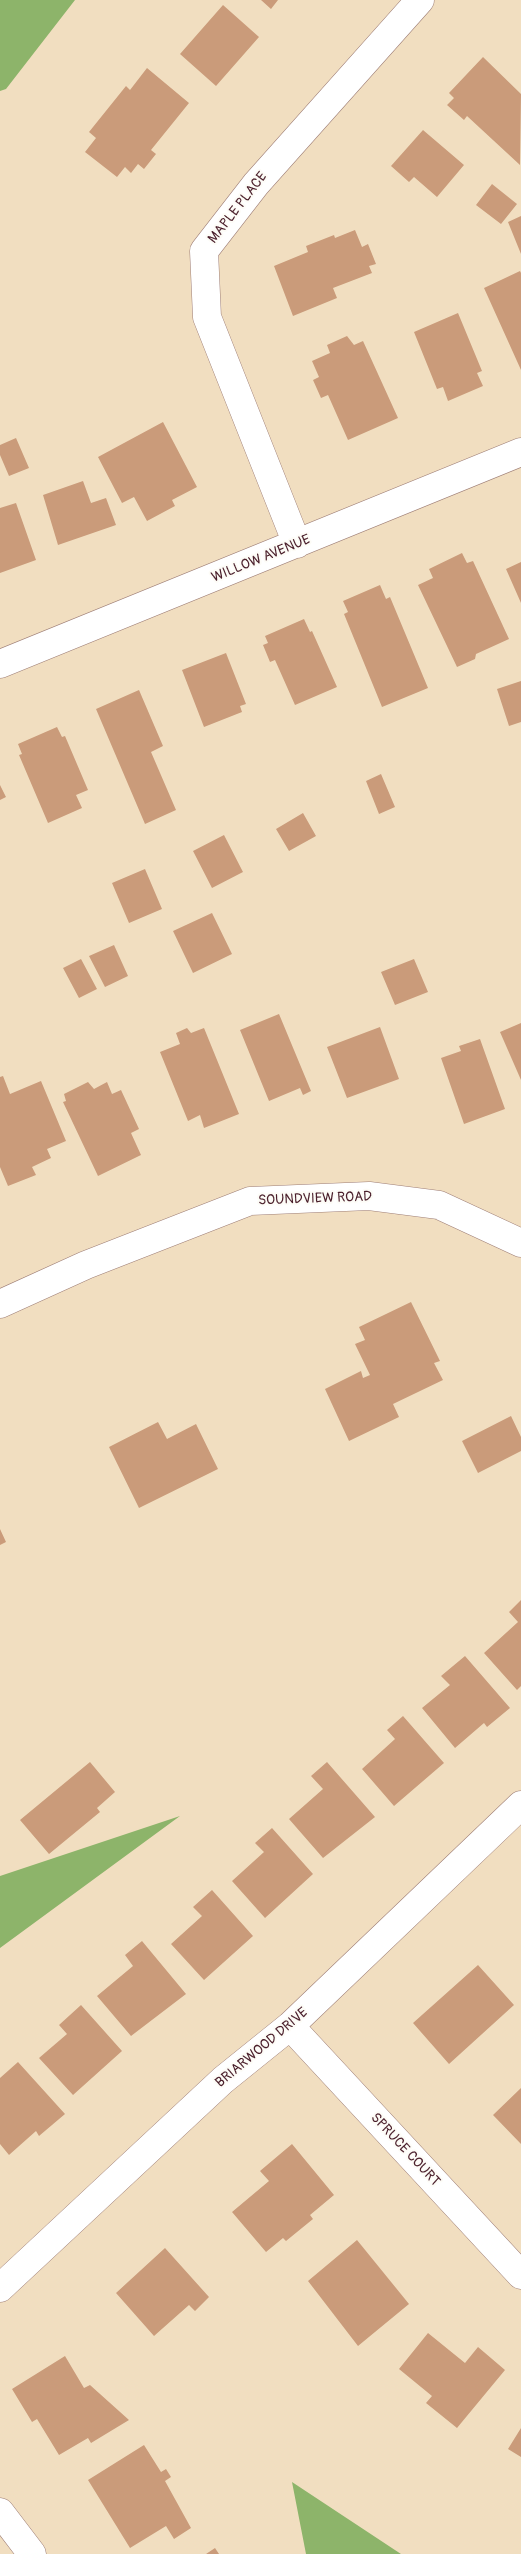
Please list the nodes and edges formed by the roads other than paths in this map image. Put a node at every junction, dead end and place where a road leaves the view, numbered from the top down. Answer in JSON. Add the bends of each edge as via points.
{"nodes":[{"id":1,"x":420,"y":0,"type":"edge"},
{"id":2,"x":521,"y":452,"type":"edge"},
{"id":3,"x":297,"y":544,"type":"junction"},
{"id":4,"x":0,"y":664,"type":"edge"},
{"id":5,"x":521,"y":1243,"type":"edge"},
{"id":6,"x":0,"y":1304,"type":"edge"},
{"id":7,"x":521,"y":1805,"type":"edge"},
{"id":8,"x":290,"y":2026,"type":"junction"},
{"id":9,"x":521,"y":2275,"type":"edge"},
{"id":10,"x":0,"y":2288,"type":"edge"},
{"id":11,"x":0,"y":2512,"type":"edge"},
{"id":12,"x":32,"y":2554,"type":"edge"}],
"edges":[{"from":1,"to":3,"type":"street","name":"MAPLE PLACE","via":[[256,184],[204,251],[207,317]]},
{"from":2,"to":3,"type":"street","name":"WILLOW AVENUE"},
{"from":3,"to":4,"type":"street","name":"WILLOW AVENUE"},
{"from":5,"to":6,"type":"street","name":"SOUNDVIEW ROAD","via":[[440,1205],[368,1196],[250,1201],[86,1265]]},
{"from":7,"to":8,"type":"street","name":"BRIARWOOD DRIVE"},
{"from":8,"to":9,"type":"street","name":"SPRUCE COURT"},
{"from":8,"to":10,"type":"street","name":"BRIARWOOD DRIVE","via":[[223,2080]]},
{"from":11,"to":12,"type":"street"}]}
